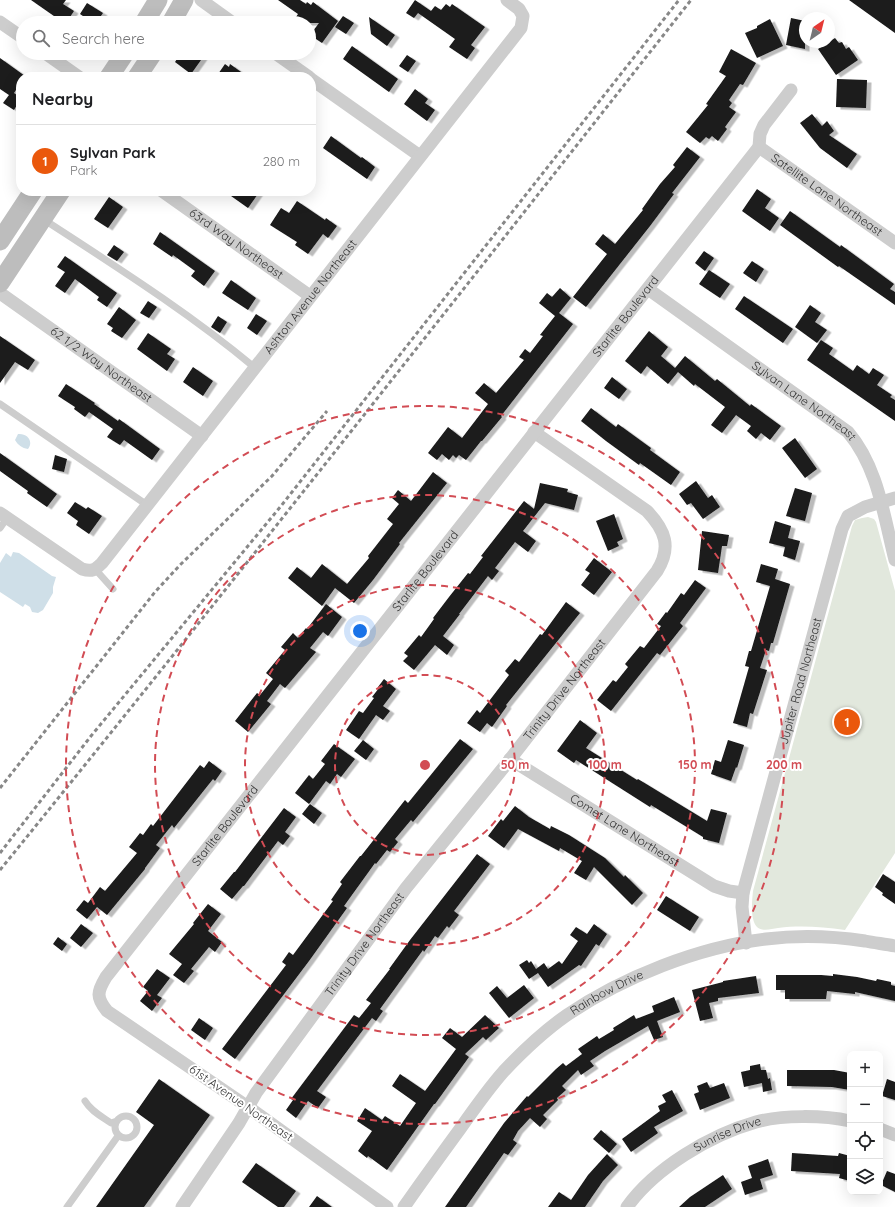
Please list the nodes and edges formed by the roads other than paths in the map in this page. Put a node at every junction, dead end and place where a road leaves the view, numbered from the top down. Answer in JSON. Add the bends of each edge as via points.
{"nodes":[{"id":1,"x":158,"y":0,"type":"edge"},
{"id":2,"x":184,"y":0,"type":"edge"},
{"id":3,"x":201,"y":0,"type":"edge"},
{"id":4,"x":507,"y":0,"type":"edge"},
{"id":5,"x":148,"y":16,"type":"edge"},
{"id":6,"x":175,"y":16,"type":"edge"},
{"id":7,"x":223,"y":16,"type":"edge"},
{"id":8,"x":0,"y":22,"type":"edge"},
{"id":9,"x":16,"y":33,"type":"edge"},
{"id":10,"x":55,"y":60,"type":"edge"},
{"id":11,"x":120,"y":60,"type":"edge"},
{"id":12,"x":148,"y":60,"type":"edge"},
{"id":13,"x":285,"y":60,"type":"edge"},
{"id":14,"x":72,"y":72,"type":"edge"},
{"id":15,"x":112,"y":72,"type":"edge"},
{"id":16,"x":140,"y":72,"type":"edge"},
{"id":17,"x":302,"y":72,"type":"edge"},
{"id":18,"x":316,"y":82,"type":"edge"},
{"id":19,"x":791,"y":90,"type":"dead end"},
{"id":20,"x":759,"y":147,"type":"junction"},
{"id":21,"x":420,"y":156,"type":"junction"},
{"id":22,"x":30,"y":196,"type":"edge"},
{"id":23,"x":58,"y":196,"type":"edge"},
{"id":24,"x":169,"y":196,"type":"edge"},
{"id":25,"x":43,"y":218,"type":"junction"},
{"id":26,"x":0,"y":241,"type":"edge"},
{"id":27,"x":895,"y":243,"type":"edge"},
{"id":28,"x":0,"y":283,"type":"edge"},
{"id":29,"x":648,"y":289,"type":"junction"},
{"id":30,"x":0,"y":293,"type":"edge"},
{"id":31,"x":310,"y":296,"type":"junction"},
{"id":32,"x":254,"y":367,"type":"junction"},
{"id":33,"x":0,"y":404,"type":"edge"},
{"id":34,"x":534,"y":432,"type":"junction"},
{"id":35,"x":202,"y":436,"type":"junction"},
{"id":36,"x":895,"y":498,"type":"edge"},
{"id":37,"x":881,"y":502,"type":"junction"},
{"id":38,"x":147,"y":505,"type":"junction"},
{"id":39,"x":2,"y":520,"type":"edge"},
{"id":40,"x":895,"y":560,"type":"edge"},
{"id":41,"x":92,"y":570,"type":"junction"},
{"id":42,"x":113,"y":589,"type":"dead end"},
{"id":43,"x":510,"y":759,"type":"junction"},
{"id":44,"x":743,"y":893,"type":"junction"},
{"id":45,"x":746,"y":943,"type":"junction"},
{"id":46,"x":895,"y":946,"type":"edge"},
{"id":47,"x":99,"y":997,"type":"joint"},
{"id":48,"x":86,"y":1101,"type":"dead end"},
{"id":49,"x":248,"y":1107,"type":"junction"},
{"id":50,"x":847,"y":1120,"type":"edge"},
{"id":51,"x":117,"y":1121,"type":"junction"},
{"id":52,"x":883,"y":1130,"type":"edge"},
{"id":53,"x":895,"y":1135,"type":"edge"},
{"id":54,"x":118,"y":1136,"type":"junction"},
{"id":55,"x":67,"y":1207,"type":"edge"},
{"id":56,"x":182,"y":1207,"type":"edge"},
{"id":57,"x":387,"y":1207,"type":"edge"},
{"id":58,"x":404,"y":1207,"type":"edge"},
{"id":59,"x":627,"y":1207,"type":"edge"}],
"edges":[{"from":1,"to":5,"type":"main road"},
{"from":2,"to":6,"type":"main road"},
{"from":3,"to":7,"type":"street"},
{"from":4,"to":21,"type":"street","name":"Ashton Avenue Northeast","via":[[524,16],[521,28]]},
{"from":8,"to":9,"type":"street"},
{"from":10,"to":14,"type":"street"},
{"from":11,"to":15,"type":"main road"},
{"from":12,"to":16,"type":"main road"},
{"from":13,"to":17,"type":"street"},
{"from":18,"to":21,"type":"street"},
{"from":19,"to":20,"type":"street","via":[[764,124]]},
{"from":20,"to":27,"type":"street","name":"Satellite Lane Northeast"},
{"from":20,"to":29,"type":"street","name":"Starlite Boulevard"},
{"from":21,"to":31,"type":"street","name":"Ashton Avenue Northeast"},
{"from":22,"to":26,"type":"main road"},
{"from":23,"to":25,"type":"main road"},
{"from":24,"to":31,"type":"street","name":"63rd Way Northeast"},
{"from":25,"to":28,"type":"main road"},
{"from":25,"to":32,"type":"lane","via":[[221,340]]},
{"from":29,"to":34,"type":"street","name":"Starlite Boulevard"},
{"from":29,"to":37,"type":"street","name":"Sylvan Lane Northeast","via":[[848,432],[857,442],[874,476]]},
{"from":30,"to":35,"type":"street","name":"62 1/2 Way Northeast"},
{"from":31,"to":32,"type":"street","name":"Ashton Avenue Northeast"},
{"from":32,"to":35,"type":"street","name":"Ashton Avenue Northeast"},
{"from":33,"to":38,"type":"lane"},
{"from":34,"to":43,"type":"street","name":"Trinity Drive Northeast","via":[[647,511],[664,534],[666,549],[657,571]]},
{"from":34,"to":47,"type":"street","name":"Starlite Boulevard","via":[[106,977],[100,988]]},
{"from":35,"to":38,"type":"street","name":"Ashton Avenue Northeast"},
{"from":36,"to":37,"type":"street","name":"Jupiter Road Northeast"},
{"from":37,"to":40,"type":"street","name":"Sylvan Lane Northeast"},
{"from":37,"to":44,"type":"street","name":"Jupiter Road Northeast","via":[[848,516],[842,529]]},
{"from":38,"to":41,"type":"street","name":"Ashton Avenue Northeast","via":[[102,563]]},
{"from":39,"to":41,"type":"street","via":[[82,568]]},
{"from":41,"to":42,"type":"lane"},
{"from":43,"to":44,"type":"street","name":"Comet Lane Northeast","via":[[714,886],[729,892]]},
{"from":43,"to":49,"type":"street","name":"Trinity Drive Northeast","via":[[406,888]]},
{"from":44,"to":45,"type":"street","name":"Jupiter Road Northeast"},
{"from":45,"to":46,"type":"street","name":"Rainbow Drive","via":[[766,939],[825,936]]},
{"from":45,"to":58,"type":"street","name":"Rainbow Drive","via":[[680,959],[605,993],[567,1016],[535,1041],[504,1071]]},
{"from":47,"to":49,"type":"street","name":"61st Avenue Northeast","via":[[100,1003],[107,1011]]},
{"from":48,"to":51,"type":"lane","via":[[101,1117],[111,1122]]},
{"from":49,"to":56,"type":"street","name":"Trinity Drive Northeast"},
{"from":49,"to":57,"type":"street","name":"61st Avenue Northeast"},
{"from":50,"to":59,"type":"street","name":"Sunrise Drive","via":[[782,1118],[756,1122],[733,1130],[704,1143],[676,1160],[652,1180]]},
{"from":51,"to":54,"type":"lane","via":[[115,1129]]},
{"from":51,"to":54,"type":"lane","via":[[128,1116],[138,1126],[136,1134],[130,1138]]},
{"from":52,"to":53,"type":"street"},
{"from":54,"to":55,"type":"lane"}]}
